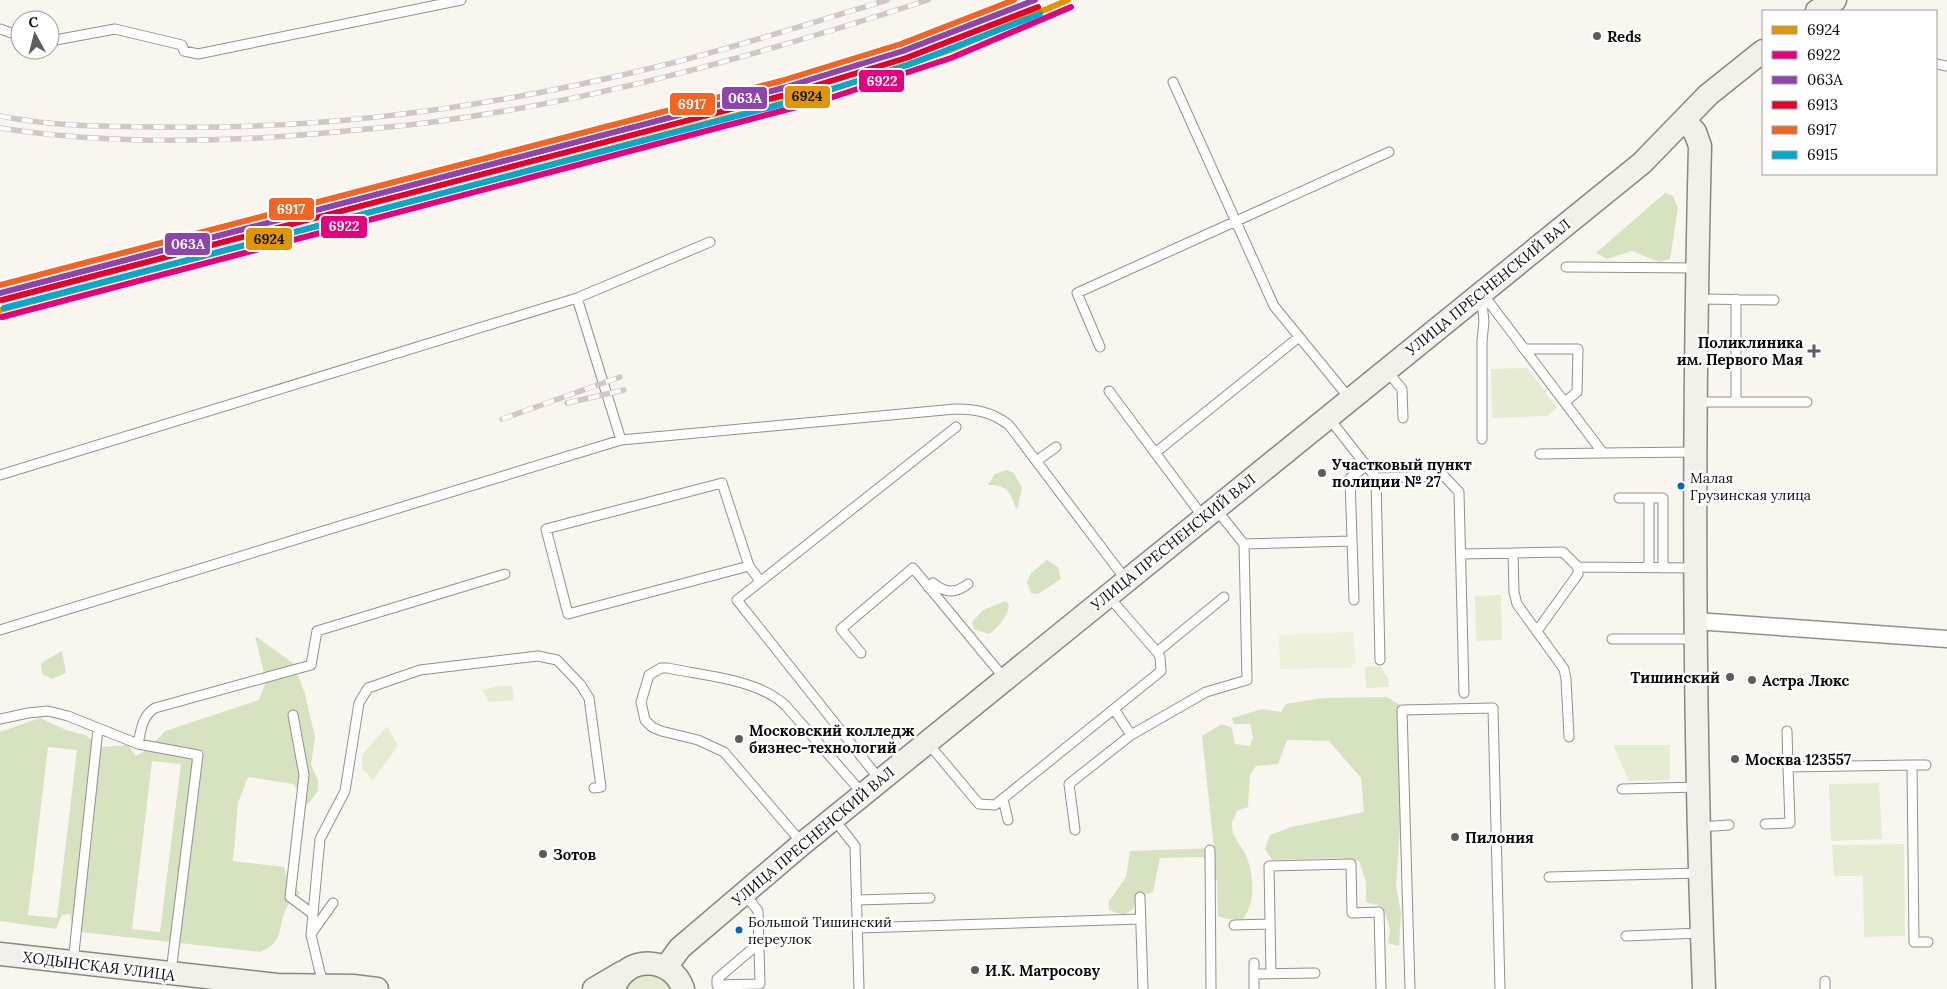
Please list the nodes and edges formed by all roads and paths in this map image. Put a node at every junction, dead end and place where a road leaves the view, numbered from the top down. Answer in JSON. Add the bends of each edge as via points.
{"nodes":[{"id":1,"x":461,"y":0,"type":"edge"},
{"id":2,"x":1835,"y":0,"type":"edge"},
{"id":3,"x":1819,"y":10,"type":"edge"},
{"id":4,"x":60,"y":39,"type":"edge"},
{"id":5,"x":1762,"y":52,"type":"edge"},
{"id":6,"x":1173,"y":82,"type":"dead end"},
{"id":7,"x":1684,"y":120,"type":"junction"},
{"id":8,"x":1389,"y":152,"type":"dead end"},
{"id":9,"x":1236,"y":221,"type":"junction"},
{"id":10,"x":710,"y":242,"type":"dead end"},
{"id":11,"x":1566,"y":267,"type":"dead end"},
{"id":12,"x":1698,"y":268,"type":"junction"},
{"id":13,"x":1481,"y":293,"type":"junction"},
{"id":14,"x":578,"y":298,"type":"junction"},
{"id":15,"x":1697,"y":299,"type":"junction"},
{"id":16,"x":1736,"y":299,"type":"junction"},
{"id":17,"x":1774,"y":300,"type":"dead end"},
{"id":18,"x":1299,"y":337,"type":"junction"},
{"id":19,"x":1100,"y":347,"type":"dead end"},
{"id":20,"x":1524,"y":349,"type":"junction"},
{"id":21,"x":1386,"y":370,"type":"junction"},
{"id":22,"x":1109,"y":391,"type":"dead end"},
{"id":23,"x":1350,"y":399,"type":"junction"},
{"id":24,"x":1565,"y":402,"type":"junction"},
{"id":25,"x":1695,"y":402,"type":"junction"},
{"id":26,"x":1736,"y":402,"type":"junction"},
{"id":27,"x":1807,"y":402,"type":"dead end"},
{"id":28,"x":1328,"y":417,"type":"junction"},
{"id":29,"x":1403,"y":418,"type":"dead end"},
{"id":30,"x":956,"y":427,"type":"dead end"},
{"id":31,"x":1482,"y":439,"type":"dead end"},
{"id":32,"x":621,"y":440,"type":"junction"},
{"id":33,"x":1056,"y":447,"type":"dead end"},
{"id":34,"x":1695,"y":452,"type":"junction"},
{"id":35,"x":1155,"y":453,"type":"junction"},
{"id":36,"x":1603,"y":453,"type":"junction"},
{"id":37,"x":1540,"y":454,"type":"dead end"},
{"id":38,"x":1038,"y":460,"type":"junction"},
{"id":39,"x":1366,"y":466,"type":"junction"},
{"id":40,"x":0,"y":475,"type":"edge"},
{"id":41,"x":1376,"y":478,"type":"junction"},
{"id":42,"x":1618,"y":498,"type":"dead end"},
{"id":43,"x":1649,"y":498,"type":"junction"},
{"id":44,"x":1209,"y":513,"type":"junction"},
{"id":45,"x":1352,"y":541,"type":"junction"},
{"id":46,"x":1244,"y":544,"type":"junction"},
{"id":47,"x":1513,"y":553,"type":"junction"},
{"id":48,"x":1461,"y":554,"type":"junction"},
{"id":49,"x":749,"y":566,"type":"junction"},
{"id":50,"x":1578,"y":567,"type":"junction"},
{"id":51,"x":1649,"y":568,"type":"junction"},
{"id":52,"x":1663,"y":568,"type":"junction"},
{"id":53,"x":1696,"y":568,"type":"junction"},
{"id":54,"x":505,"y":574,"type":"dead end"},
{"id":55,"x":1126,"y":580,"type":"junction"},
{"id":56,"x":760,"y":581,"type":"junction"},
{"id":57,"x":968,"y":584,"type":"dead end"},
{"id":58,"x":928,"y":587,"type":"junction"},
{"id":59,"x":1108,"y":596,"type":"junction"},
{"id":60,"x":1224,"y":598,"type":"dead end"},
{"id":61,"x":1354,"y":600,"type":"dead end"},
{"id":62,"x":0,"y":630,"type":"edge"},
{"id":63,"x":1696,"y":630,"type":"junction"},
{"id":64,"x":1537,"y":631,"type":"junction"},
{"id":65,"x":1612,"y":639,"type":"dead end"},
{"id":66,"x":1947,"y":639,"type":"edge"},
{"id":67,"x":1157,"y":652,"type":"junction"},
{"id":68,"x":861,"y":653,"type":"dead end"},
{"id":69,"x":1380,"y":660,"type":"dead end"},
{"id":70,"x":1005,"y":679,"type":"junction"},
{"id":71,"x":1464,"y":693,"type":"dead end"},
{"id":72,"x":1114,"y":709,"type":"junction"},
{"id":73,"x":293,"y":715,"type":"dead end"},
{"id":74,"x":0,"y":720,"type":"edge"},
{"id":75,"x":98,"y":729,"type":"junction"},
{"id":76,"x":1786,"y":731,"type":"dead end"},
{"id":77,"x":1131,"y":735,"type":"junction"},
{"id":78,"x":1569,"y":737,"type":"dead end"},
{"id":79,"x":927,"y":742,"type":"junction"},
{"id":80,"x":138,"y":744,"type":"junction"},
{"id":81,"x":1926,"y":764,"type":"dead end"},
{"id":82,"x":1912,"y":765,"type":"junction"},
{"id":83,"x":1788,"y":767,"type":"junction"},
{"id":84,"x":880,"y":780,"type":"junction"},
{"id":85,"x":1697,"y":787,"type":"junction"},
{"id":86,"x":594,"y":788,"type":"dead end"},
{"id":87,"x":1622,"y":789,"type":"dead end"},
{"id":88,"x":863,"y":794,"type":"junction"},
{"id":89,"x":1003,"y":799,"type":"junction"},
{"id":90,"x":833,"y":818,"type":"junction"},
{"id":91,"x":1008,"y":820,"type":"dead end"},
{"id":92,"x":1765,"y":824,"type":"dead end"},
{"id":93,"x":1729,"y":825,"type":"dead end"},
{"id":94,"x":1698,"y":827,"type":"junction"},
{"id":95,"x":1075,"y":830,"type":"dead end"},
{"id":96,"x":802,"y":844,"type":"junction"},
{"id":97,"x":1210,"y":850,"type":"dead end"},
{"id":98,"x":1700,"y":873,"type":"junction"},
{"id":99,"x":1550,"y":877,"type":"dead end"},
{"id":100,"x":744,"y":892,"type":"junction"},
{"id":101,"x":1140,"y":897,"type":"dead end"},
{"id":102,"x":930,"y":898,"type":"dead end"},
{"id":103,"x":856,"y":900,"type":"junction"},
{"id":104,"x":333,"y":903,"type":"dead end"},
{"id":105,"x":313,"y":914,"type":"junction"},
{"id":106,"x":1141,"y":919,"type":"junction"},
{"id":107,"x":1270,"y":924,"type":"junction"},
{"id":108,"x":1234,"y":925,"type":"dead end"},
{"id":109,"x":858,"y":928,"type":"junction"},
{"id":110,"x":1702,"y":933,"type":"junction"},
{"id":111,"x":311,"y":934,"type":"junction"},
{"id":112,"x":1626,"y":936,"type":"dead end"},
{"id":113,"x":1928,"y":942,"type":"dead end"},
{"id":114,"x":758,"y":944,"type":"junction"},
{"id":115,"x":0,"y":954,"type":"edge"},
{"id":116,"x":73,"y":962,"type":"junction"},
{"id":117,"x":1254,"y":963,"type":"dead end"},
{"id":118,"x":666,"y":967,"type":"junction"},
{"id":119,"x":626,"y":970,"type":"junction"},
{"id":120,"x":1315,"y":973,"type":"dead end"},
{"id":121,"x":170,"y":974,"type":"junction"},
{"id":122,"x":1254,"y":974,"type":"junction"},
{"id":123,"x":1271,"y":974,"type":"junction"},
{"id":124,"x":324,"y":986,"type":"junction"},
{"id":125,"x":292,"y":987,"type":"edge"},
{"id":126,"x":377,"y":989,"type":"edge"},
{"id":127,"x":594,"y":989,"type":"edge"},
{"id":128,"x":614,"y":989,"type":"edge"},
{"id":129,"x":684,"y":989,"type":"edge"},
{"id":130,"x":859,"y":989,"type":"edge"},
{"id":131,"x":1143,"y":989,"type":"edge"},
{"id":132,"x":1211,"y":989,"type":"edge"},
{"id":133,"x":1254,"y":989,"type":"edge"},
{"id":134,"x":1381,"y":989,"type":"edge"},
{"id":135,"x":1410,"y":989,"type":"edge"},
{"id":136,"x":1500,"y":989,"type":"edge"},
{"id":137,"x":1704,"y":989,"type":"edge"}],
"edges":[{"from":1,"to":4,"type":"lane","via":[[198,54],[184,51],[182,45],[115,29]]},
{"from":2,"to":3,"type":"main road"},
{"from":5,"to":7,"type":"main road","name":"УЛИЦА ПРЕСНЕНСКИЙ ВАЛ","via":[[1714,90]]},
{"from":6,"to":9,"type":"lane"},
{"from":7,"to":12,"type":"main road","via":[[1695,132],[1700,146]]},
{"from":7,"to":13,"type":"main road","name":"УЛИЦА ПРЕСНЕНСКИЙ ВАЛ","via":[[1642,163]]},
{"from":8,"to":9,"type":"lane"},
{"from":9,"to":18,"type":"lane","via":[[1274,306]]},
{"from":9,"to":19,"type":"lane","via":[[1077,293]]},
{"from":10,"to":14,"type":"lane"},
{"from":11,"to":12,"type":"lane"},
{"from":12,"to":15,"type":"main road"},
{"from":13,"to":20,"type":"lane"},
{"from":13,"to":21,"type":"main road","name":"УЛИЦА ПРЕСНЕНСКИЙ ВАЛ"},
{"from":13,"to":31,"type":"lane","via":[[1484,321]]},
{"from":14,"to":32,"type":"lane"},
{"from":14,"to":40,"type":"lane"},
{"from":15,"to":16,"type":"lane"},
{"from":15,"to":25,"type":"main road"},
{"from":16,"to":17,"type":"lane"},
{"from":16,"to":26,"type":"lane"},
{"from":18,"to":23,"type":"lane"},
{"from":18,"to":35,"type":"lane"},
{"from":20,"to":24,"type":"lane"},
{"from":20,"to":24,"type":"lane","via":[[1578,349],[1578,392]]},
{"from":21,"to":23,"type":"main road","name":"УЛИЦА ПРЕСНЕНСКИЙ ВАЛ"},
{"from":21,"to":29,"type":"lane","via":[[1402,389]]},
{"from":22,"to":35,"type":"lane"},
{"from":23,"to":28,"type":"main road","name":"УЛИЦА ПРЕСНЕНСКИЙ ВАЛ"},
{"from":24,"to":36,"type":"lane"},
{"from":25,"to":26,"type":"lane"},
{"from":25,"to":34,"type":"main road"},
{"from":26,"to":27,"type":"lane"},
{"from":28,"to":39,"type":"lane"},
{"from":28,"to":44,"type":"main road","name":"УЛИЦА ПРЕСНЕНСКИЙ ВАЛ"},
{"from":30,"to":56,"type":"lane"},
{"from":32,"to":38,"type":"lane","via":[[974,409],[988,412],[1009,425]]},
{"from":32,"to":62,"type":"lane"},
{"from":33,"to":38,"type":"lane"},
{"from":34,"to":36,"type":"lane"},
{"from":34,"to":53,"type":"main road"},
{"from":35,"to":44,"type":"lane"},
{"from":36,"to":37,"type":"lane"},
{"from":38,"to":55,"type":"lane"},
{"from":39,"to":41,"type":"lane"},
{"from":39,"to":45,"type":"lane","via":[[1350,478]]},
{"from":41,"to":48,"type":"lane","via":[[1444,476],[1459,492]]},
{"from":41,"to":69,"type":"lane"},
{"from":42,"to":43,"type":"lane"},
{"from":43,"to":51,"type":"lane"},
{"from":43,"to":52,"type":"lane","via":[[1662,498]]},
{"from":44,"to":46,"type":"lane"},
{"from":44,"to":55,"type":"main road","name":"УЛИЦА ПРЕСНЕНСКИЙ ВАЛ"},
{"from":45,"to":46,"type":"lane"},
{"from":45,"to":61,"type":"lane"},
{"from":46,"to":77,"type":"lane","via":[[1247,680],[1206,692]]},
{"from":47,"to":48,"type":"lane"},
{"from":47,"to":50,"type":"lane","via":[[1563,552]]},
{"from":47,"to":64,"type":"lane","via":[[1517,604]]},
{"from":48,"to":71,"type":"lane"},
{"from":49,"to":49,"type":"lane","via":[[568,614],[546,529],[722,483]]},
{"from":49,"to":56,"type":"lane"},
{"from":50,"to":51,"type":"lane"},
{"from":50,"to":64,"type":"lane","via":[[1578,574]]},
{"from":51,"to":52,"type":"lane"},
{"from":52,"to":53,"type":"lane"},
{"from":53,"to":63,"type":"main road"},
{"from":54,"to":80,"type":"lane","via":[[317,631],[311,665],[155,708],[147,712]]},
{"from":55,"to":59,"type":"main road","name":"УЛИЦА ПРЕСНЕНСКИЙ ВАЛ"},
{"from":56,"to":84,"type":"lane","via":[[737,600]]},
{"from":57,"to":58,"type":"lane","via":[[953,592],[942,591],[933,583]]},
{"from":58,"to":68,"type":"lane","via":[[913,568],[841,628]]},
{"from":58,"to":70,"type":"lane"},
{"from":59,"to":67,"type":"lane"},
{"from":59,"to":70,"type":"main road","name":"УЛИЦА ПРЕСНЕНСКИЙ ВАЛ"},
{"from":60,"to":67,"type":"lane"},
{"from":63,"to":65,"type":"lane"},
{"from":63,"to":66,"type":"street"},
{"from":63,"to":85,"type":"main road"},
{"from":64,"to":78,"type":"lane","via":[[1564,669]]},
{"from":67,"to":72,"type":"lane","via":[[1161,671]]},
{"from":70,"to":79,"type":"main road","name":"УЛИЦА ПРЕСНЕНСКИЙ ВАЛ"},
{"from":72,"to":77,"type":"lane"},
{"from":72,"to":89,"type":"lane"},
{"from":73,"to":105,"type":"lane","via":[[304,775],[290,897]]},
{"from":74,"to":75,"type":"lane","via":[[28,712],[48,711]]},
{"from":75,"to":80,"type":"lane"},
{"from":75,"to":116,"type":"lane"},
{"from":76,"to":83,"type":"lane"},
{"from":77,"to":95,"type":"lane","via":[[1070,784]]},
{"from":79,"to":84,"type":"main road","name":"УЛИЦА ПРЕСНЕНСКИЙ ВАЛ"},
{"from":79,"to":89,"type":"lane","via":[[979,804],[996,804]]},
{"from":80,"to":121,"type":"lane","via":[[198,755]]},
{"from":81,"to":82,"type":"lane"},
{"from":82,"to":83,"type":"lane"},
{"from":82,"to":113,"type":"lane","via":[[1914,942]]},
{"from":83,"to":92,"type":"lane","via":[[1790,822]]},
{"from":84,"to":88,"type":"main road","name":"УЛИЦА ПРЕСНЕНСКИЙ ВАЛ"},
{"from":85,"to":87,"type":"lane"},
{"from":85,"to":94,"type":"main road"},
{"from":86,"to":105,"type":"lane","via":[[601,787],[592,704],[580,684],[557,660],[538,656],[426,670],[376,684],[361,695],[346,786],[320,839]]},
{"from":88,"to":90,"type":"main road","name":"УЛИЦА ПРЕСНЕНСКИЙ ВАЛ"},
{"from":88,"to":96,"type":"lane","via":[[772,693],[668,668],[649,675],[641,702],[645,720],[661,731],[698,740],[724,752]]},
{"from":89,"to":91,"type":"lane"},
{"from":90,"to":96,"type":"main road","name":"УЛИЦА ПРЕСНЕНСКИЙ ВАЛ"},
{"from":90,"to":103,"type":"lane","via":[[855,846]]},
{"from":93,"to":94,"type":"lane"},
{"from":94,"to":98,"type":"main road"},
{"from":96,"to":100,"type":"main road","name":"УЛИЦА ПРЕСНЕНСКИЙ ВАЛ"},
{"from":97,"to":132,"type":"lane"},
{"from":98,"to":99,"type":"lane"},
{"from":98,"to":110,"type":"main road"},
{"from":100,"to":114,"type":"lane","via":[[758,911]]},
{"from":100,"to":118,"type":"main road","name":"УЛИЦА ПРЕСНЕНСКИЙ ВАЛ","via":[[680,948]]},
{"from":101,"to":106,"type":"lane"},
{"from":102,"to":103,"type":"lane"},
{"from":103,"to":109,"type":"lane"},
{"from":104,"to":111,"type":"lane"},
{"from":105,"to":111,"type":"lane"},
{"from":106,"to":109,"type":"lane"},
{"from":106,"to":131,"type":"lane"},
{"from":107,"to":108,"type":"lane"},
{"from":107,"to":123,"type":"lane"},
{"from":107,"to":134,"type":"lane","via":[[1269,866],[1351,864],[1352,912],[1379,912]]},
{"from":109,"to":130,"type":"lane"},
{"from":110,"to":112,"type":"lane"},
{"from":110,"to":137,"type":"main road"},
{"from":111,"to":124,"type":"lane"},
{"from":114,"to":114,"type":"lane","via":[[760,984],[717,985],[717,980]]},
{"from":115,"to":116,"type":"main road","name":"ХОДЫНСКАЯ УЛИЦА"},
{"from":116,"to":121,"type":"main road","name":"ХОДЫНСКАЯ УЛИЦА"},
{"from":117,"to":122,"type":"lane"},
{"from":118,"to":119,"type":"main road","via":[[650,962]]},
{"from":118,"to":129,"type":"main road","via":[[678,977]]},
{"from":119,"to":127,"type":"main road"},
{"from":119,"to":128,"type":"main road"},
{"from":120,"to":123,"type":"lane"},
{"from":121,"to":125,"type":"main road","name":"ХОДЫНСКАЯ УЛИЦА"},
{"from":122,"to":123,"type":"lane"},
{"from":122,"to":133,"type":"lane"},
{"from":124,"to":125,"type":"main road","name":"ХОДЫНСКАЯ УЛИЦА"},
{"from":124,"to":126,"type":"main road","name":"ХОДЫНСКАЯ УЛИЦА"},
{"from":135,"to":136,"type":"lane","via":[[1402,710],[1493,708]]}]}
